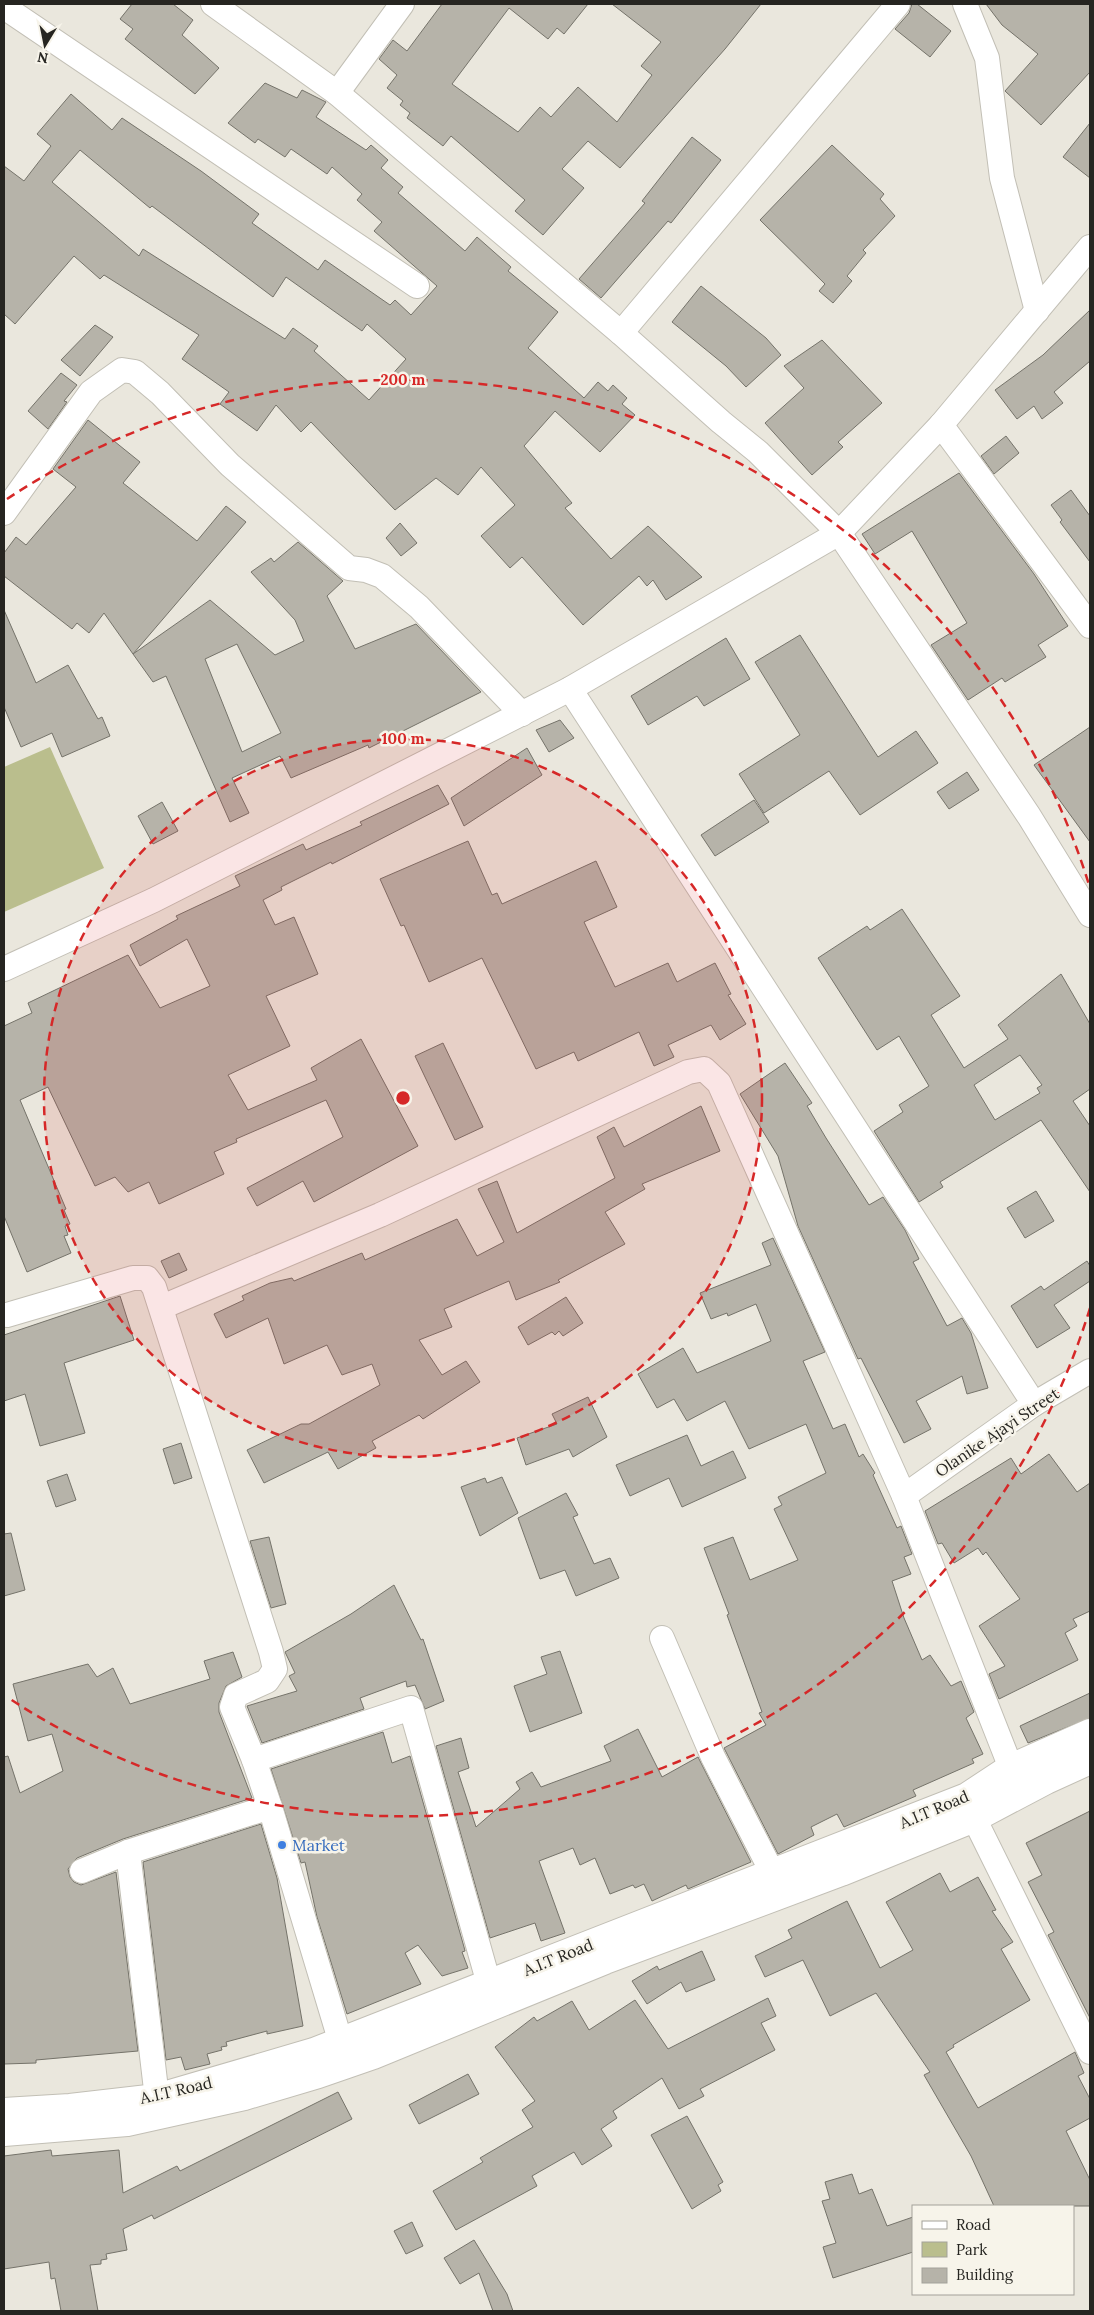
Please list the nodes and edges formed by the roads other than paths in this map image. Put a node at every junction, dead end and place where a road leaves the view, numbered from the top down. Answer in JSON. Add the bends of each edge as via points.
{"nodes":[{"id":1,"x":213,"y":4,"type":"edge"},
{"id":2,"x":402,"y":4,"type":"edge"},
{"id":3,"x":898,"y":4,"type":"edge"},
{"id":4,"x":965,"y":4,"type":"edge"},
{"id":5,"x":7,"y":9,"type":"edge"},
{"id":6,"x":337,"y":94,"type":"junction"},
{"id":7,"x":1090,"y":247,"type":"edge"},
{"id":8,"x":418,"y":286,"type":"dead end"},
{"id":9,"x":1037,"y":311,"type":"junction"},
{"id":10,"x":621,"y":332,"type":"junction"},
{"id":11,"x":941,"y":425,"type":"junction"},
{"id":12,"x":4,"y":513,"type":"edge"},
{"id":13,"x":839,"y":533,"type":"junction"},
{"id":14,"x":1089,"y":620,"type":"edge"},
{"id":15,"x":570,"y":689,"type":"junction"},
{"id":16,"x":522,"y":714,"type":"junction"},
{"id":17,"x":1090,"y":916,"type":"edge"},
{"id":18,"x":4,"y":969,"type":"edge"},
{"id":19,"x":162,"y":1307,"type":"junction"},
{"id":20,"x":7,"y":1315,"type":"dead end"},
{"id":21,"x":1090,"y":1371,"type":"edge"},
{"id":22,"x":1034,"y":1404,"type":"junction"},
{"id":23,"x":904,"y":1496,"type":"junction"},
{"id":24,"x":662,"y":1638,"type":"dead end"},
{"id":25,"x":1090,"y":1732,"type":"edge"},
{"id":26,"x":254,"y":1760,"type":"junction"},
{"id":27,"x":1090,"y":1760,"type":"edge"},
{"id":28,"x":1011,"y":1768,"type":"junction"},
{"id":29,"x":270,"y":1806,"type":"junction"},
{"id":30,"x":974,"y":1818,"type":"junction"},
{"id":31,"x":865,"y":1849,"type":"junction"},
{"id":32,"x":128,"y":1852,"type":"junction"},
{"id":33,"x":82,"y":1871,"type":"dead end"},
{"id":34,"x":773,"y":1874,"type":"junction"},
{"id":35,"x":489,"y":1984,"type":"junction"},
{"id":36,"x":341,"y":2042,"type":"junction"},
{"id":37,"x":1090,"y":2052,"type":"edge"},
{"id":38,"x":157,"y":2098,"type":"junction"},
{"id":39,"x":4,"y":2112,"type":"edge"},
{"id":40,"x":4,"y":2132,"type":"edge"}],
"edges":[{"from":1,"to":6,"type":"street"},
{"from":2,"to":6,"type":"street"},
{"from":3,"to":10,"type":"street"},
{"from":4,"to":9,"type":"street","via":[[987,58],[1002,178]]},
{"from":5,"to":8,"type":"street"},
{"from":6,"to":10,"type":"street"},
{"from":7,"to":9,"type":"street"},
{"from":9,"to":11,"type":"street"},
{"from":10,"to":13,"type":"street","via":[[758,452]]},
{"from":11,"to":13,"type":"street"},
{"from":11,"to":14,"type":"street"},
{"from":12,"to":16,"type":"street","via":[[91,392],[122,370],[135,372],[230,465],[349,568],[382,576],[419,607]]},
{"from":13,"to":15,"type":"street"},
{"from":13,"to":17,"type":"street","via":[[1029,816]]},
{"from":15,"to":16,"type":"street"},
{"from":15,"to":22,"type":"street"},
{"from":16,"to":18,"type":"street","via":[[154,900]]},
{"from":19,"to":20,"type":"street","via":[[147,1278],[132,1278]]},
{"from":19,"to":23,"type":"street","via":[[380,1215],[688,1072],[704,1069],[719,1083]]},
{"from":19,"to":26,"type":"street","via":[[274,1669],[267,1681],[236,1695],[232,1707]]},
{"from":21,"to":22,"type":"street","name":"Olanike Ajayi Street"},
{"from":22,"to":23,"type":"street","name":"Olanike Ajayi Street"},
{"from":23,"to":28,"type":"street"},
{"from":24,"to":34,"type":"street","via":[[713,1757]]},
{"from":25,"to":28,"type":"street","name":"A.I.T Road"},
{"from":26,"to":29,"type":"street"},
{"from":26,"to":35,"type":"street","via":[[412,1708]]},
{"from":27,"to":30,"type":"street","name":"A.I.T Road"},
{"from":28,"to":31,"type":"street","name":"A.I.T Road","via":[[967,1797]]},
{"from":29,"to":32,"type":"street"},
{"from":29,"to":36,"type":"street"},
{"from":30,"to":31,"type":"street","name":"A.I.T Road"},
{"from":30,"to":37,"type":"street"},
{"from":31,"to":34,"type":"street","name":"A.I.T Road"},
{"from":31,"to":40,"type":"street","name":"A.I.T Road","via":[[773,1898],[605,1960],[373,2055],[308,2077],[244,2096],[127,2122]]},
{"from":32,"to":33,"type":"street"},
{"from":32,"to":38,"type":"street"},
{"from":34,"to":35,"type":"street","name":"A.I.T Road"},
{"from":35,"to":36,"type":"street","name":"A.I.T Road"},
{"from":36,"to":38,"type":"street","name":"A.I.T Road"},
{"from":38,"to":39,"type":"street","name":"A.I.T Road"}]}
